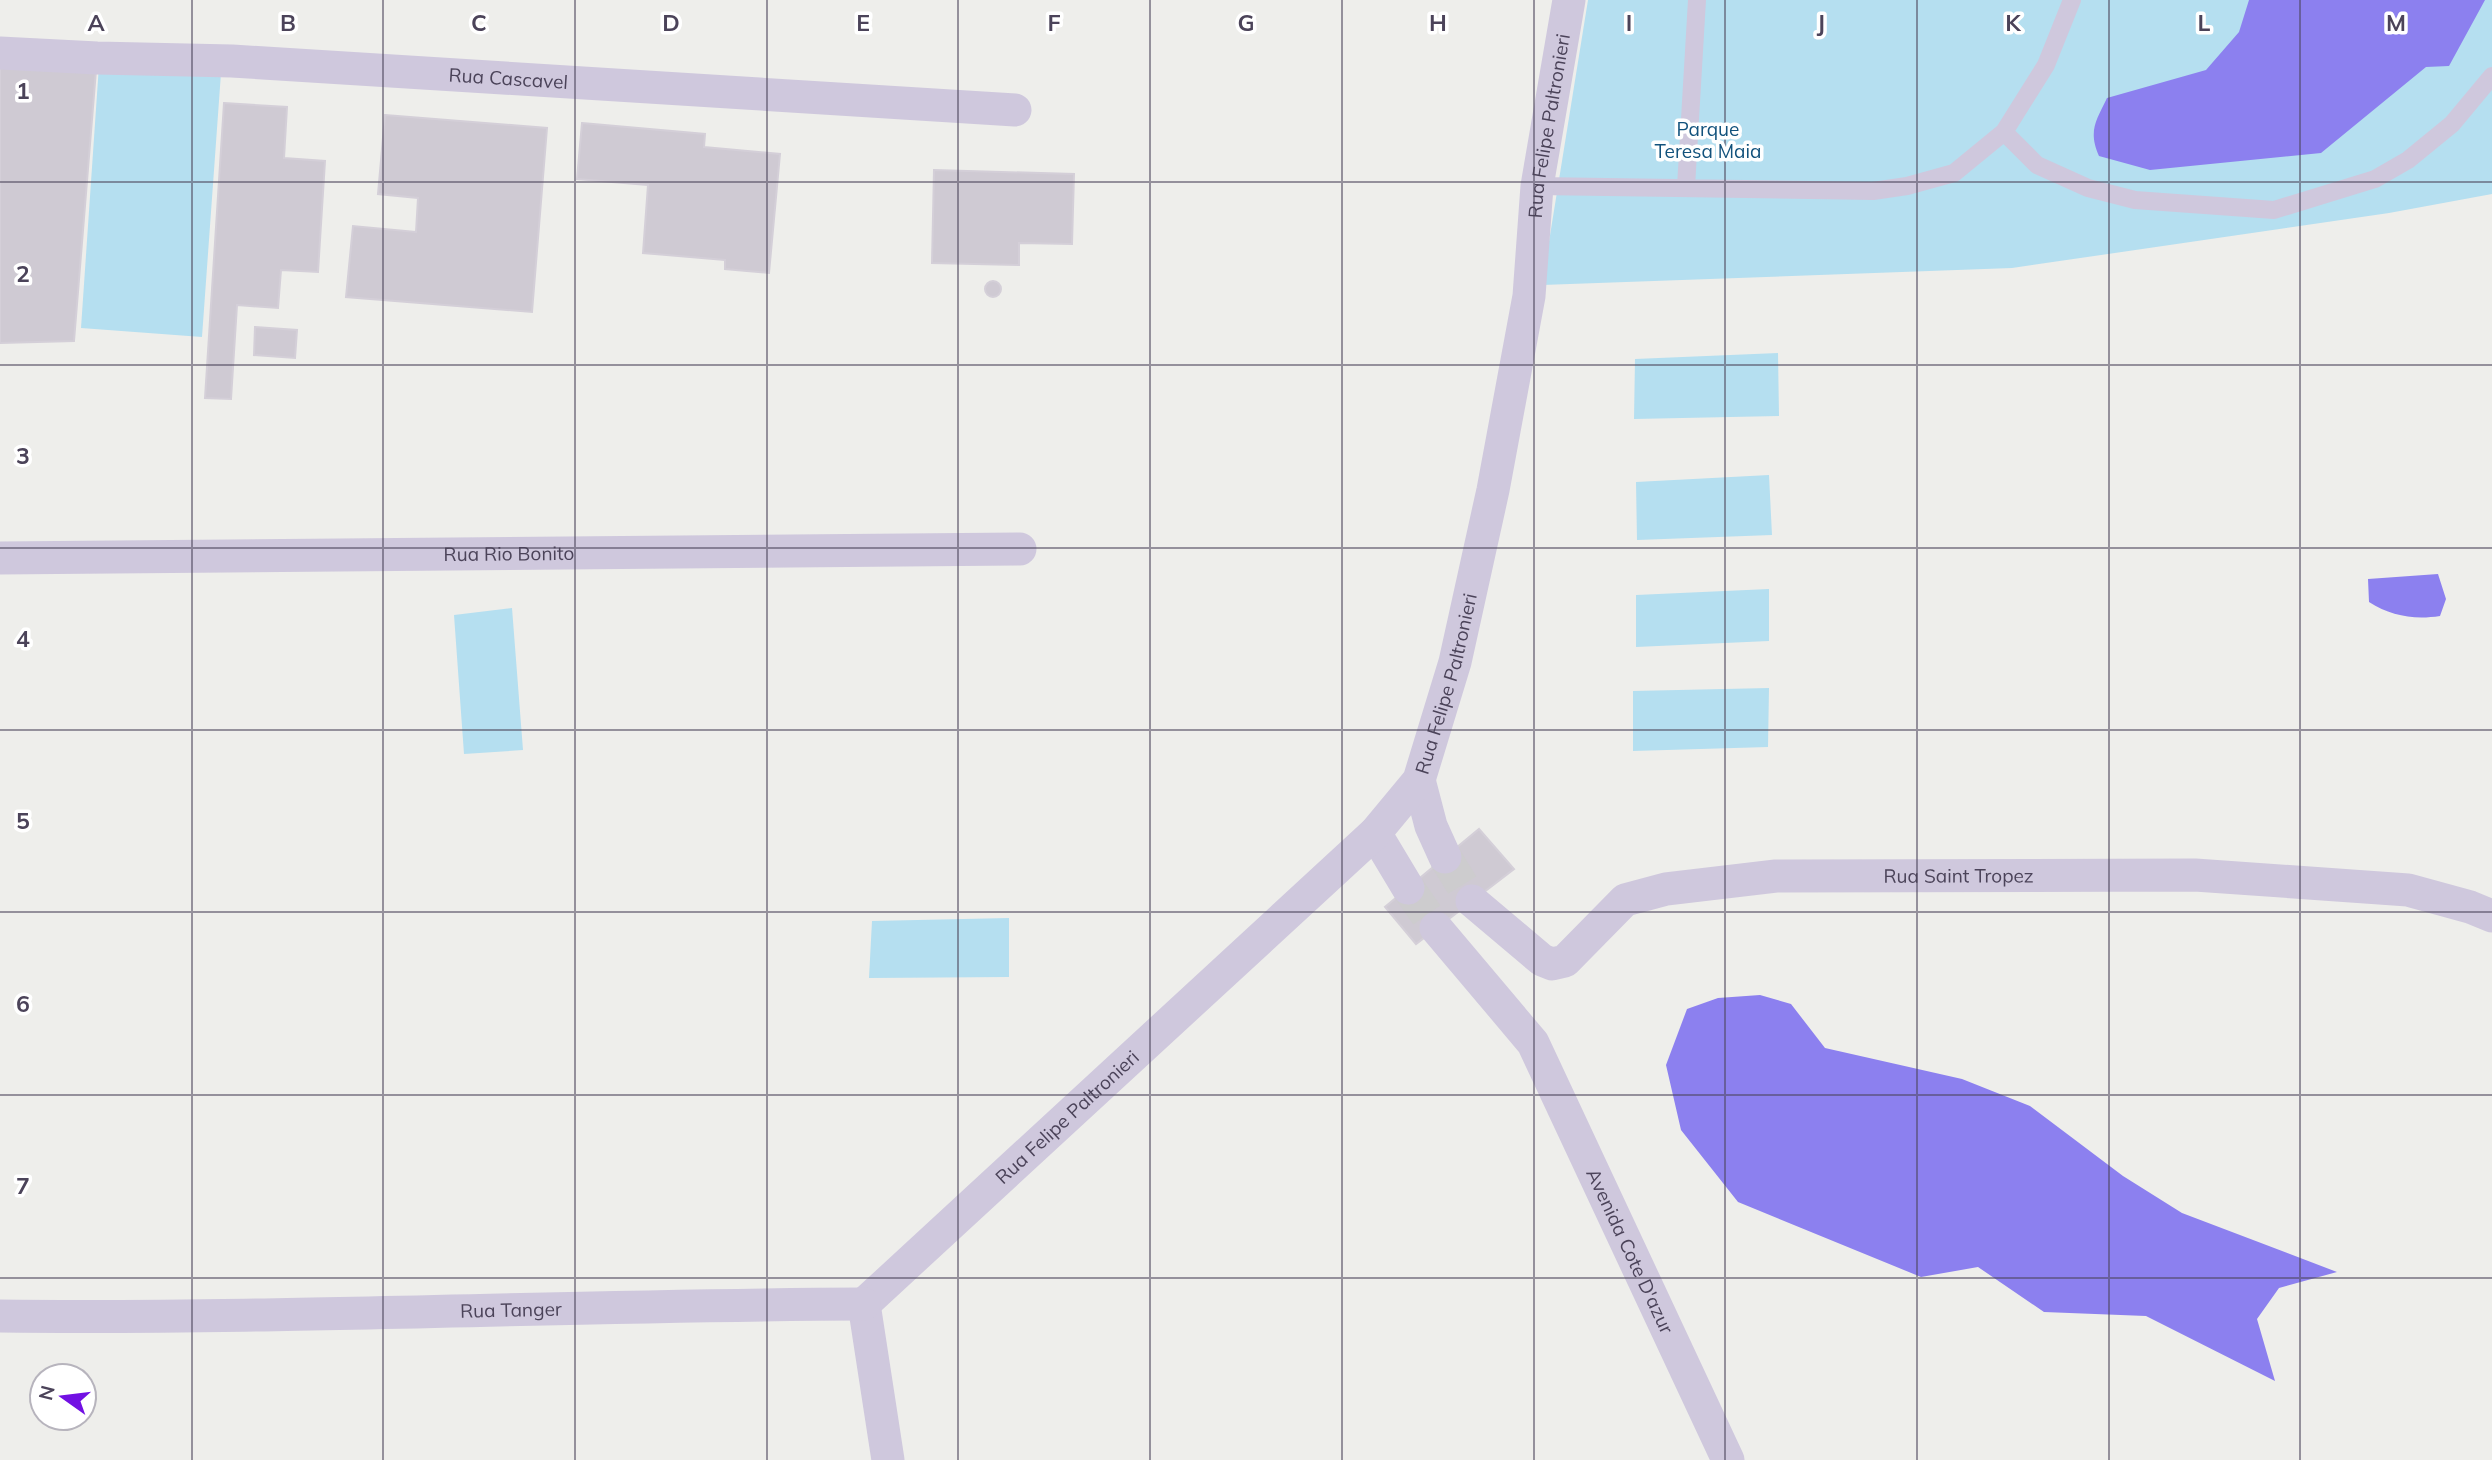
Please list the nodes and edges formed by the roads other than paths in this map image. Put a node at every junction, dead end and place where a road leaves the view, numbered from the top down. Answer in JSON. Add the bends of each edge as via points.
{"nodes":[{"id":1,"x":1569,"y":0,"type":"edge"},
{"id":2,"x":1697,"y":0,"type":"edge"},
{"id":3,"x":2072,"y":0,"type":"edge"},
{"id":4,"x":0,"y":53,"type":"edge"},
{"id":5,"x":2492,"y":76,"type":"edge"},
{"id":6,"x":1015,"y":110,"type":"dead end"},
{"id":7,"x":2004,"y":132,"type":"junction"},
{"id":8,"x":1537,"y":186,"type":"junction"},
{"id":9,"x":1686,"y":187,"type":"junction"},
{"id":10,"x":1020,"y":549,"type":"dead end"},
{"id":11,"x":0,"y":558,"type":"edge"},
{"id":12,"x":1419,"y":780,"type":"junction"},
{"id":13,"x":1375,"y":833,"type":"junction"},
{"id":14,"x":1445,"y":857,"type":"tunnel mouth"},
{"id":15,"x":1408,"y":888,"type":"tunnel mouth"},
{"id":16,"x":1472,"y":901,"type":"tunnel mouth"},
{"id":17,"x":2492,"y":916,"type":"edge"},
{"id":18,"x":1436,"y":928,"type":"tunnel mouth"},
{"id":19,"x":864,"y":1304,"type":"junction"},
{"id":20,"x":0,"y":1316,"type":"edge"},
{"id":21,"x":888,"y":1460,"type":"edge"},
{"id":22,"x":1728,"y":1460,"type":"edge"}],
"edges":[{"from":1,"to":8,"type":"street","name":"Rua Felipe Paltronieri"},
{"from":2,"to":9,"type":"lane"},
{"from":3,"to":7,"type":"lane","via":[[2046,65]]},
{"from":4,"to":6,"type":"street","name":"Rua Cascavel","via":[[232,61]]},
{"from":5,"to":7,"type":"lane","via":[[2452,124],[2408,160],[2375,178],[2274,211],[2135,200],[2088,188],[2037,165]]},
{"from":7,"to":9,"type":"lane","via":[[1954,173],[1907,186],[1873,191]]},
{"from":8,"to":9,"type":"lane"},
{"from":8,"to":12,"type":"street","name":"Rua Felipe Paltronieri","via":[[1529,296],[1493,490],[1455,662]]},
{"from":10,"to":11,"type":"street","name":"Rua Rio Bonito"},
{"from":12,"to":13,"type":"street","name":"Rua Felipe Paltronieri"},
{"from":12,"to":14,"type":"street"},
{"from":13,"to":15,"type":"street"},
{"from":13,"to":19,"type":"street","name":"Rua Felipe Paltronieri"},
{"from":16,"to":17,"type":"street","name":"Rua Saint Tropez","via":[[1552,964],[1565,961],[1625,900],[1666,889],[1776,876],[2195,875],[2408,890]]},
{"from":18,"to":22,"type":"street","name":"Avenida Cote D'azur","via":[[1533,1043]]},
{"from":19,"to":20,"type":"street","name":"Rua Tanger","via":[[127,1318]]},
{"from":19,"to":21,"type":"street"}]}
